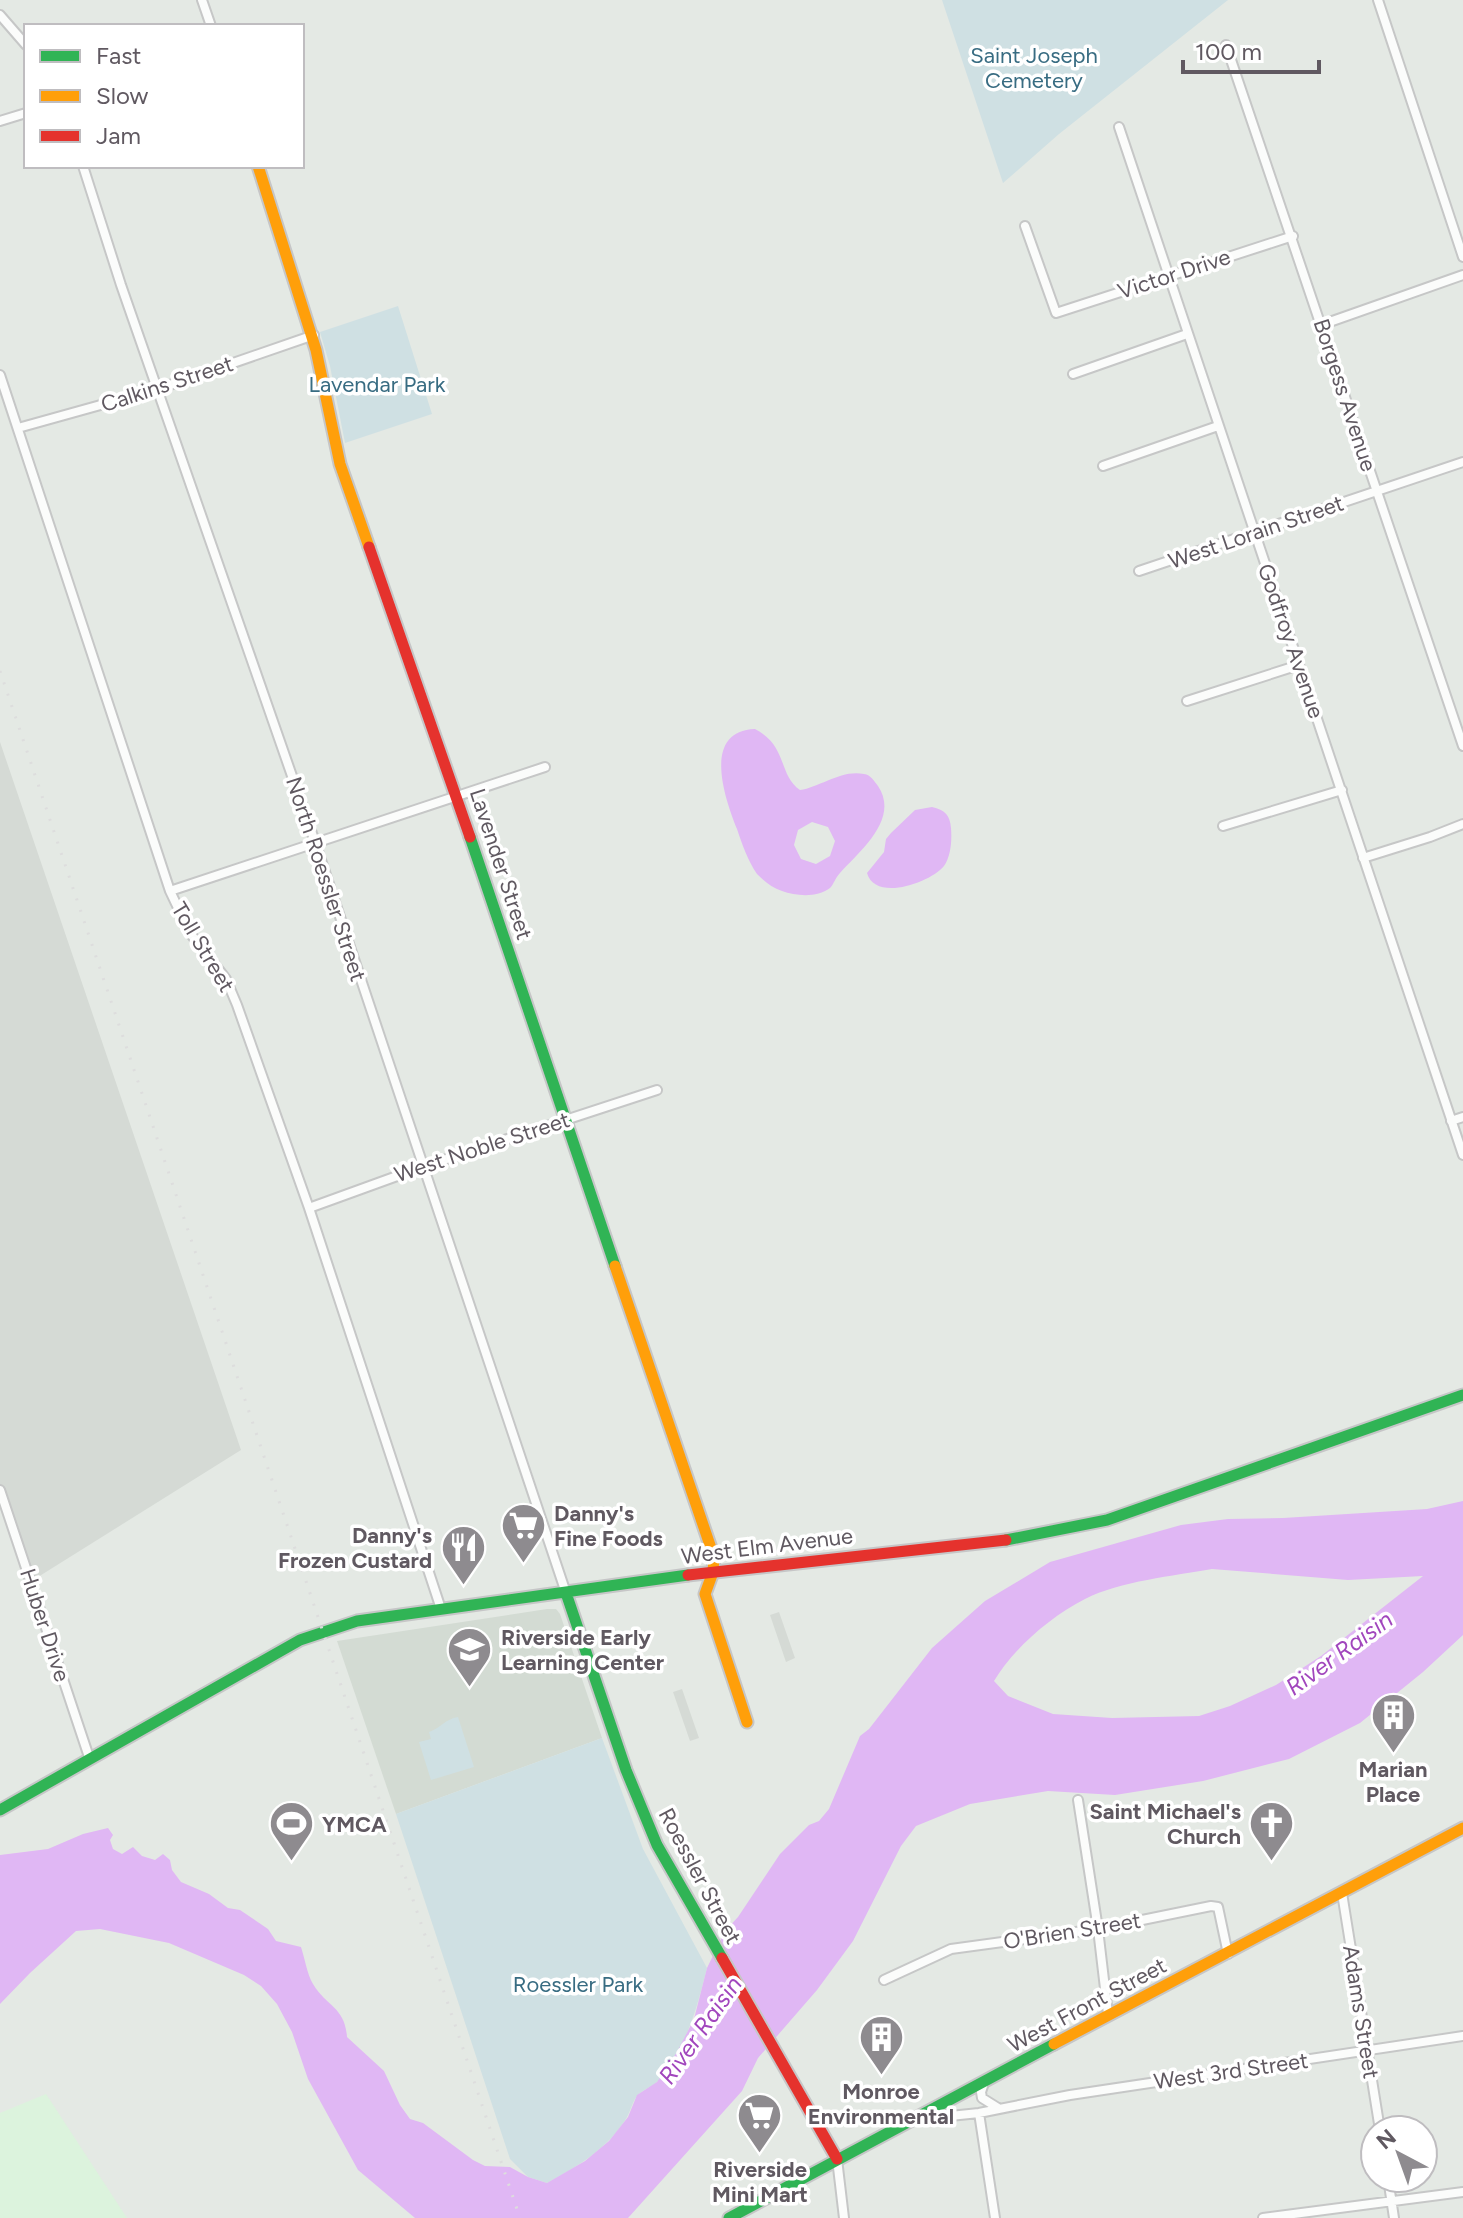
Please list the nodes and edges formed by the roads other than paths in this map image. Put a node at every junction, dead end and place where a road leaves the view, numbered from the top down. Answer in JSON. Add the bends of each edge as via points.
{"nodes":[{"id":1,"x":202,"y":0,"type":"edge"},
{"id":2,"x":1378,"y":0,"type":"edge"},
{"id":3,"x":0,"y":15,"type":"edge"},
{"id":4,"x":210,"y":24,"type":"edge"},
{"id":5,"x":24,"y":43,"type":"edge"},
{"id":6,"x":1226,"y":45,"type":"dead end"},
{"id":7,"x":24,"y":114,"type":"edge"},
{"id":8,"x":0,"y":121,"type":"edge"},
{"id":9,"x":1119,"y":127,"type":"dead end"},
{"id":10,"x":84,"y":168,"type":"edge"},
{"id":11,"x":259,"y":168,"type":"edge"},
{"id":12,"x":1025,"y":226,"type":"dead end"},
{"id":13,"x":1293,"y":236,"type":"junction"},
{"id":14,"x":1463,"y":257,"type":"edge"},
{"id":15,"x":1166,"y":275,"type":"junction"},
{"id":16,"x":1463,"y":275,"type":"edge"},
{"id":17,"x":1321,"y":325,"type":"junction"},
{"id":18,"x":1187,"y":334,"type":"junction"},
{"id":19,"x":314,"y":335,"type":"junction"},
{"id":20,"x":1073,"y":374,"type":"dead end"},
{"id":21,"x":0,"y":375,"type":"edge"},
{"id":22,"x":158,"y":389,"type":"junction"},
{"id":23,"x":1218,"y":426,"type":"junction"},
{"id":24,"x":18,"y":428,"type":"junction"},
{"id":25,"x":1463,"y":462,"type":"edge"},
{"id":26,"x":1103,"y":466,"type":"dead end"},
{"id":27,"x":1376,"y":491,"type":"junction"},
{"id":28,"x":1254,"y":533,"type":"junction"},
{"id":29,"x":1139,"y":571,"type":"dead end"},
{"id":30,"x":1299,"y":665,"type":"junction"},
{"id":31,"x":1187,"y":701,"type":"dead end"},
{"id":32,"x":1463,"y":746,"type":"edge"},
{"id":33,"x":545,"y":767,"type":"dead end"},
{"id":34,"x":1342,"y":790,"type":"junction"},
{"id":35,"x":458,"y":796,"type":"junction"},
{"id":36,"x":1463,"y":824,"type":"edge"},
{"id":37,"x":1223,"y":826,"type":"dead end"},
{"id":38,"x":315,"y":842,"type":"junction"},
{"id":39,"x":1363,"y":858,"type":"junction"},
{"id":40,"x":170,"y":891,"type":"junction"},
{"id":41,"x":657,"y":1090,"type":"dead end"},
{"id":42,"x":1463,"y":1117,"type":"edge"},
{"id":43,"x":564,"y":1120,"type":"junction"},
{"id":44,"x":1451,"y":1121,"type":"junction"},
{"id":45,"x":1463,"y":1155,"type":"edge"},
{"id":46,"x":422,"y":1167,"type":"junction"},
{"id":47,"x":309,"y":1208,"type":"junction"},
{"id":48,"x":1463,"y":1395,"type":"edge"},
{"id":49,"x":0,"y":1490,"type":"edge"},
{"id":50,"x":713,"y":1572,"type":"junction"},
{"id":51,"x":566,"y":1593,"type":"junction"},
{"id":52,"x":441,"y":1609,"type":"junction"},
{"id":53,"x":747,"y":1722,"type":"dead end"},
{"id":54,"x":90,"y":1760,"type":"junction"},
{"id":55,"x":1078,"y":1800,"type":"dead end"},
{"id":56,"x":0,"y":1810,"type":"edge"},
{"id":57,"x":1463,"y":1828,"type":"edge"},
{"id":58,"x":1342,"y":1893,"type":"junction"},
{"id":59,"x":1098,"y":1929,"type":"junction"},
{"id":60,"x":1228,"y":1954,"type":"junction"},
{"id":61,"x":884,"y":1980,"type":"dead end"},
{"id":62,"x":1108,"y":2014,"type":"junction"},
{"id":63,"x":1463,"y":2036,"type":"edge"},
{"id":64,"x":1366,"y":2052,"type":"junction"},
{"id":65,"x":984,"y":2082,"type":"junction"},
{"id":66,"x":999,"y":2108,"type":"junction"},
{"id":67,"x":979,"y":2113,"type":"junction"},
{"id":68,"x":1377,"y":2114,"type":"edge"},
{"id":69,"x":916,"y":2120,"type":"junction"},
{"id":70,"x":837,"y":2159,"type":"junction"},
{"id":71,"x":1463,"y":2192,"type":"edge"},
{"id":72,"x":1390,"y":2194,"type":"edge"},
{"id":73,"x":1391,"y":2201,"type":"junction"},
{"id":74,"x":729,"y":2218,"type":"edge"},
{"id":75,"x":844,"y":2218,"type":"edge"},
{"id":76,"x":995,"y":2218,"type":"edge"},
{"id":77,"x":1263,"y":2218,"type":"edge"},
{"id":78,"x":1394,"y":2218,"type":"edge"}],
"edges":[{"from":1,"to":4,"type":"street"},
{"from":2,"to":14,"type":"street"},
{"from":3,"to":5,"type":"street"},
{"from":6,"to":13,"type":"street","name":"Borgess Avenue"},
{"from":7,"to":8,"type":"street"},
{"from":9,"to":15,"type":"street","name":"Godfroy Avenue"},
{"from":10,"to":22,"type":"street","name":"North Roessler Street"},
{"from":11,"to":19,"type":"street","name":"Lavender Street"},
{"from":12,"to":15,"type":"street","name":"Victor Drive","via":[[1056,313]]},
{"from":13,"to":15,"type":"street","name":"Victor Drive"},
{"from":13,"to":17,"type":"street","name":"Borgess Avenue"},
{"from":15,"to":18,"type":"street","name":"Godfroy Avenue"},
{"from":16,"to":17,"type":"street"},
{"from":17,"to":27,"type":"street","name":"Borgess Avenue"},
{"from":18,"to":20,"type":"street"},
{"from":18,"to":23,"type":"street","name":"Godfroy Avenue"},
{"from":19,"to":22,"type":"street","name":"Calkins Street"},
{"from":19,"to":35,"type":"street","name":"Lavender Street","via":[[340,464]]},
{"from":21,"to":24,"type":"street","name":"Toll Street"},
{"from":22,"to":24,"type":"street","name":"Calkins Street"},
{"from":22,"to":38,"type":"street","name":"North Roessler Street"},
{"from":23,"to":26,"type":"street"},
{"from":23,"to":28,"type":"street","name":"Godfroy Avenue"},
{"from":24,"to":40,"type":"street","name":"Toll Street"},
{"from":25,"to":27,"type":"street","name":"West Lorain Street"},
{"from":27,"to":28,"type":"street","name":"West Lorain Street"},
{"from":27,"to":32,"type":"street","name":"Borgess Avenue"},
{"from":28,"to":29,"type":"street","name":"West Lorain Street"},
{"from":28,"to":30,"type":"street","name":"Godfroy Avenue"},
{"from":30,"to":31,"type":"street"},
{"from":30,"to":34,"type":"street","name":"Godfroy Avenue"},
{"from":33,"to":35,"type":"street"},
{"from":34,"to":37,"type":"street"},
{"from":34,"to":39,"type":"street","name":"Godfroy Avenue"},
{"from":35,"to":38,"type":"street"},
{"from":35,"to":43,"type":"street","name":"Lavender Street"},
{"from":36,"to":39,"type":"street"},
{"from":38,"to":40,"type":"street"},
{"from":38,"to":46,"type":"street","name":"North Roessler Street"},
{"from":39,"to":44,"type":"street","name":"Godfroy Avenue"},
{"from":40,"to":47,"type":"street","name":"Toll Street","via":[[190,933],[226,979]]},
{"from":41,"to":43,"type":"street","name":"West Noble Street"},
{"from":42,"to":44,"type":"street"},
{"from":43,"to":46,"type":"street","name":"West Noble Street"},
{"from":43,"to":50,"type":"street","name":"Lavender Street","via":[[714,1557]]},
{"from":44,"to":45,"type":"street","name":"Godfroy Avenue"},
{"from":46,"to":47,"type":"street","name":"West Noble Street"},
{"from":46,"to":51,"type":"street","name":"North Roessler Street"},
{"from":47,"to":52,"type":"street","name":"Toll Street"},
{"from":48,"to":50,"type":"street","name":"West Elm Avenue","via":[[1107,1520],[1030,1537]]},
{"from":49,"to":54,"type":"street","name":"Huber Drive"},
{"from":50,"to":51,"type":"street","name":"West Elm Avenue"},
{"from":50,"to":53,"type":"street","name":"Lavender Street","via":[[705,1594]]},
{"from":51,"to":52,"type":"street","name":"West Elm Avenue"},
{"from":51,"to":70,"type":"street","name":"Roessler Street","via":[[657,1845]]},
{"from":52,"to":54,"type":"street","name":"West Elm Avenue","via":[[357,1621],[300,1640]]},
{"from":54,"to":56,"type":"street","name":"West Elm Avenue"},
{"from":55,"to":59,"type":"street"},
{"from":57,"to":58,"type":"street","name":"West Front Street"},
{"from":58,"to":60,"type":"street","name":"West Front Street"},
{"from":58,"to":64,"type":"street","name":"Adams Street"},
{"from":59,"to":60,"type":"street","name":"O'Brien Street","via":[[1218,1907]]},
{"from":59,"to":61,"type":"street","name":"O'Brien Street","via":[[951,1949]]},
{"from":59,"to":62,"type":"street"},
{"from":60,"to":62,"type":"street","name":"West Front Street"},
{"from":62,"to":65,"type":"street","name":"West Front Street"},
{"from":63,"to":64,"type":"street","name":"West 3rd Street"},
{"from":64,"to":66,"type":"street","name":"West 3rd Street"},
{"from":64,"to":68,"type":"street","name":"Adams Street"},
{"from":65,"to":66,"type":"street","via":[[982,2098]]},
{"from":65,"to":69,"type":"street","name":"West Front Street"},
{"from":66,"to":67,"type":"street","name":"West 3rd Street"},
{"from":67,"to":69,"type":"street","name":"West 3rd Street"},
{"from":67,"to":76,"type":"street"},
{"from":69,"to":70,"type":"street","name":"West Front Street"},
{"from":70,"to":74,"type":"street","name":"West Front Street"},
{"from":70,"to":75,"type":"street"},
{"from":71,"to":73,"type":"street"},
{"from":72,"to":73,"type":"street"},
{"from":73,"to":77,"type":"street"},
{"from":73,"to":78,"type":"street"}]}
